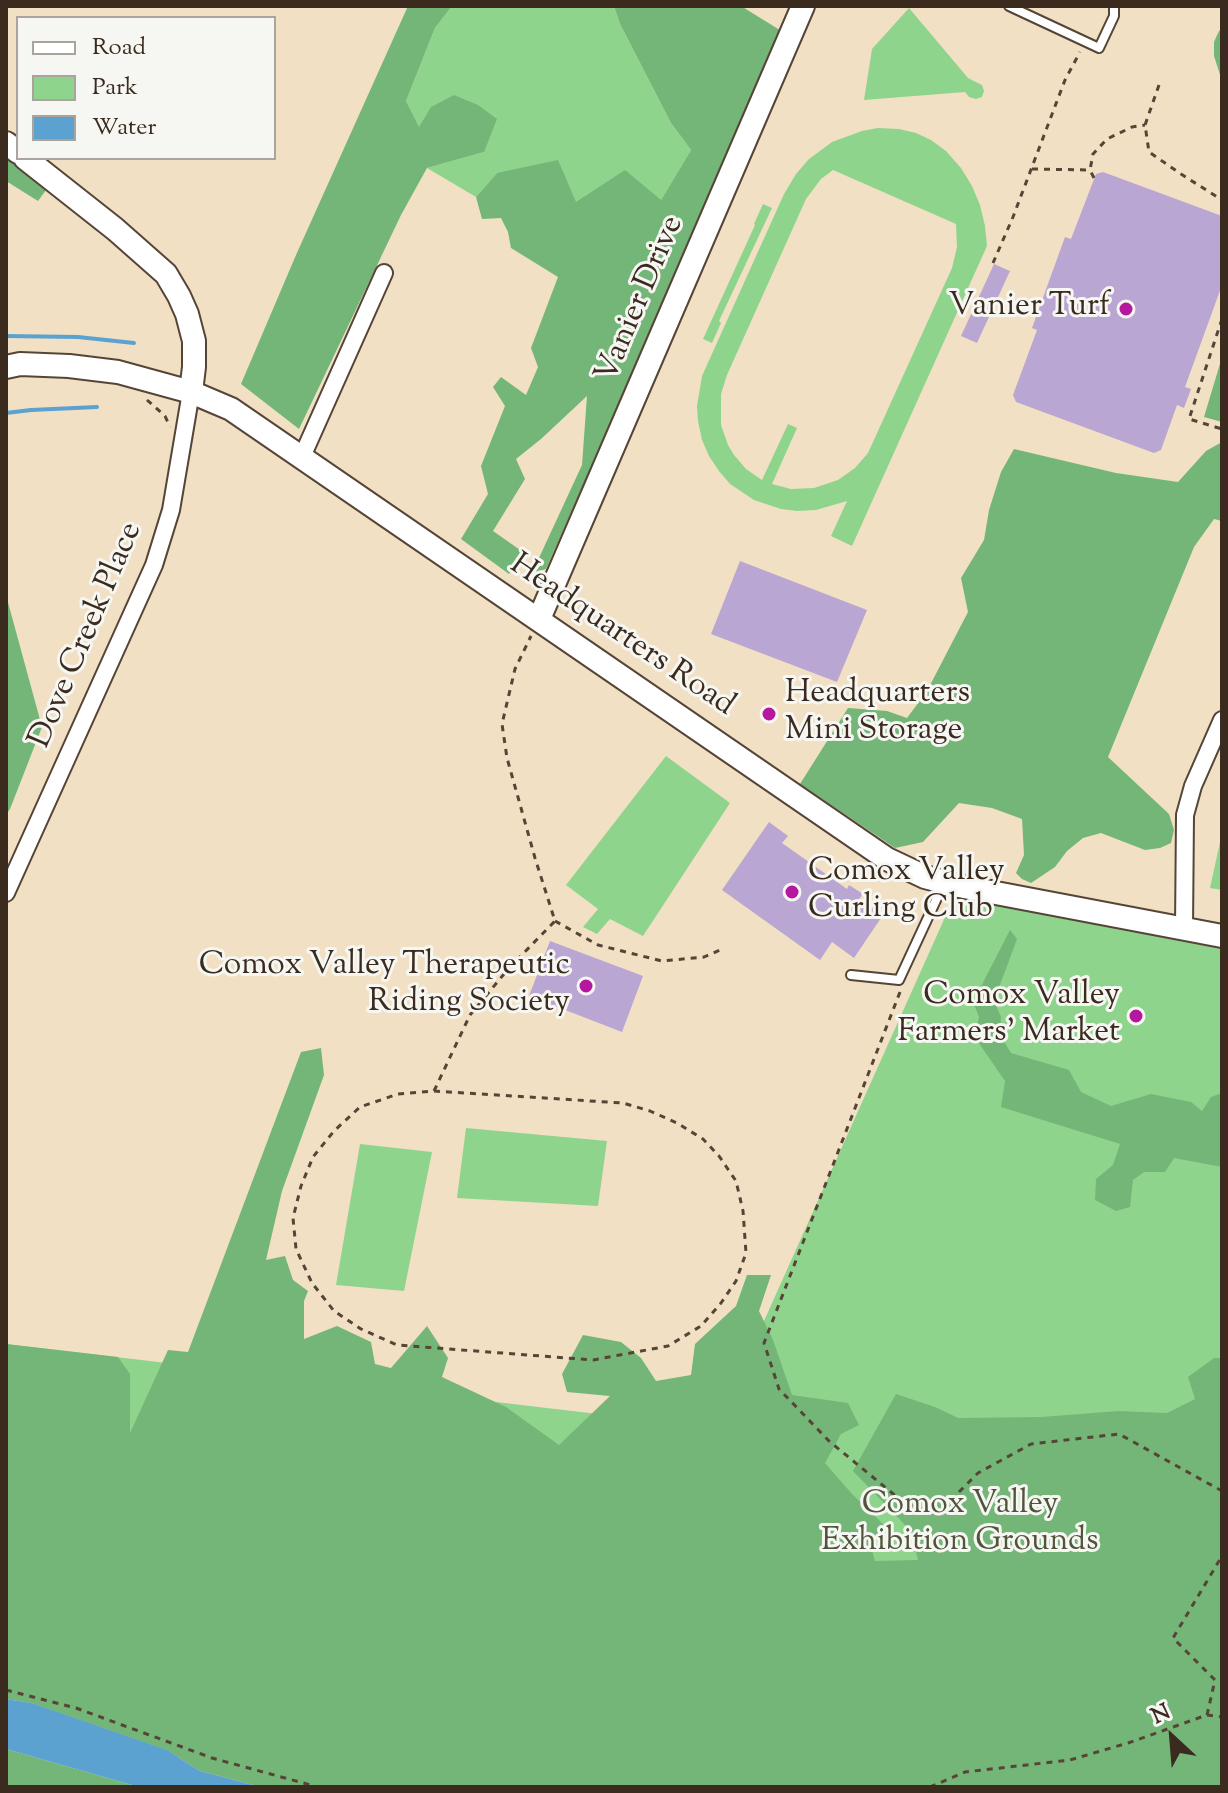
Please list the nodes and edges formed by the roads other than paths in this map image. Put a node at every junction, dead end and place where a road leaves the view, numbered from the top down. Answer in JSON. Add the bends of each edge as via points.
{"nodes":[{"id":1,"x":803,"y":6,"type":"edge"},
{"id":2,"x":1009,"y":6,"type":"edge"},
{"id":3,"x":1114,"y":6,"type":"edge"},
{"id":4,"x":28,"y":160,"type":"edge"},
{"id":5,"x":384,"y":273,"type":"dead end"},
{"id":6,"x":6,"y":367,"type":"edge"},
{"id":7,"x":191,"y":392,"type":"junction"},
{"id":8,"x":301,"y":459,"type":"junction"},
{"id":9,"x":539,"y":619,"type":"junction"},
{"id":10,"x":1222,"y":720,"type":"edge"},
{"id":11,"x":945,"y":883,"type":"junction"},
{"id":12,"x":6,"y":893,"type":"edge"},
{"id":13,"x":1184,"y":928,"type":"junction"},
{"id":14,"x":1222,"y":936,"type":"edge"},
{"id":15,"x":851,"y":975,"type":"dead end"}],
"edges":[{"from":1,"to":9,"type":"main road","name":"Vanier Drive"},
{"from":2,"to":3,"type":"lane","via":[[1099,48]]},
{"from":4,"to":7,"type":"main road","via":[[166,274],[194,341]]},
{"from":5,"to":8,"type":"street"},
{"from":6,"to":7,"type":"main road","name":"Headquarters Road","via":[[118,372]]},
{"from":7,"to":8,"type":"main road","name":"Headquarters Road","via":[[231,409]]},
{"from":7,"to":12,"type":"street","name":"Dove Creek Place","via":[[171,510],[154,565]]},
{"from":8,"to":9,"type":"main road","name":"Headquarters Road"},
{"from":9,"to":11,"type":"main road","name":"Headquarters Road","via":[[887,859]]},
{"from":10,"to":13,"type":"street","via":[[1185,815]]},
{"from":11,"to":13,"type":"main road","name":"Headquarters Road"},
{"from":11,"to":15,"type":"lane","via":[[899,980]]},
{"from":13,"to":14,"type":"main road","name":"Headquarters Road"}]}
